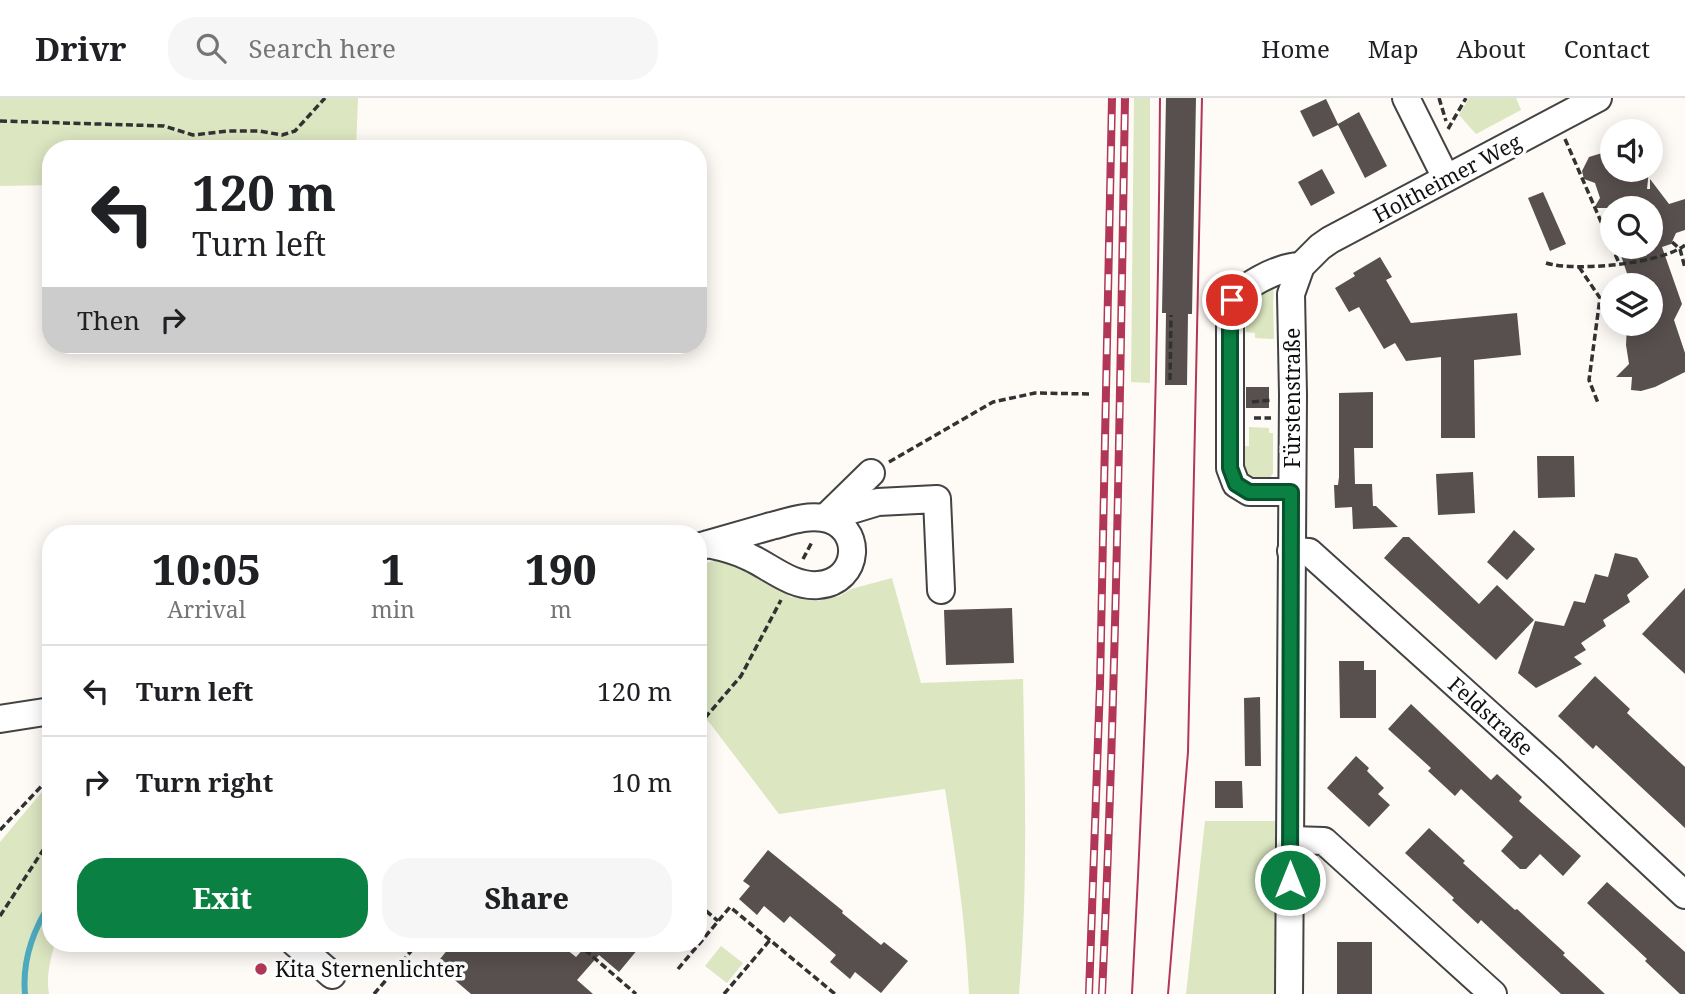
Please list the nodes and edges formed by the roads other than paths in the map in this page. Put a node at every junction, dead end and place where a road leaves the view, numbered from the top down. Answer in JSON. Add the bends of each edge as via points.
{"nodes":[{"id":1,"x":1406,"y":98,"type":"edge"},
{"id":2,"x":1598,"y":98,"type":"edge"},
{"id":3,"x":1446,"y":178,"type":"junction"},
{"id":4,"x":1297,"y":266,"type":"junction"},
{"id":5,"x":871,"y":473,"type":"road end"},
{"id":6,"x":1291,"y":492,"type":"junction"},
{"id":7,"x":825,"y":518,"type":"junction"},
{"id":8,"x":707,"y":545,"type":"edge"},
{"id":9,"x":707,"y":546,"type":"edge"},
{"id":10,"x":1291,"y":551,"type":"junction"},
{"id":11,"x":942,"y":590,"type":"dead end"},
{"id":12,"x":42,"y":712,"type":"edge"},
{"id":13,"x":0,"y":719,"type":"edge"},
{"id":14,"x":1290,"y":840,"type":"junction"},
{"id":15,"x":1685,"y":895,"type":"edge"},
{"id":16,"x":305,"y":952,"type":"edge"},
{"id":17,"x":332,"y":975,"type":"dead end"},
{"id":18,"x":1289,"y":994,"type":"edge"},
{"id":19,"x":1493,"y":994,"type":"edge"}],
"edges":[{"from":1,"to":3,"type":"street"},
{"from":2,"to":3,"type":"street","name":"Holtheimer Weg"},
{"from":3,"to":4,"type":"street","name":"Holtheimer Weg","via":[[1330,240]]},
{"from":4,"to":6,"type":"street","name":"Fürstenstraße","via":[[1291,294]]},
{"from":4,"to":6,"type":"street","via":[[1280,269],[1240,291],[1230,308],[1230,346],[1240,410],[1230,468],[1236,484],[1249,492]]},
{"from":5,"to":7,"type":"street"},
{"from":6,"to":10,"type":"street","name":"Fürstenstraße"},
{"from":7,"to":8,"type":"street","via":[[807,517]]},
{"from":7,"to":9,"type":"street","via":[[846,530],[852,559],[835,581],[819,585],[791,580],[731,549]]},
{"from":7,"to":11,"type":"street","via":[[878,502],[937,499]]},
{"from":10,"to":14,"type":"street","name":"Fürstenstraße"},
{"from":10,"to":15,"type":"street","name":"Feldstraße","via":[[1310,552]]},
{"from":12,"to":13,"type":"street"},
{"from":14,"to":18,"type":"street","name":"Fürstenstraße"},
{"from":14,"to":19,"type":"street","via":[[1324,841]]},
{"from":16,"to":17,"type":"street"}]}
